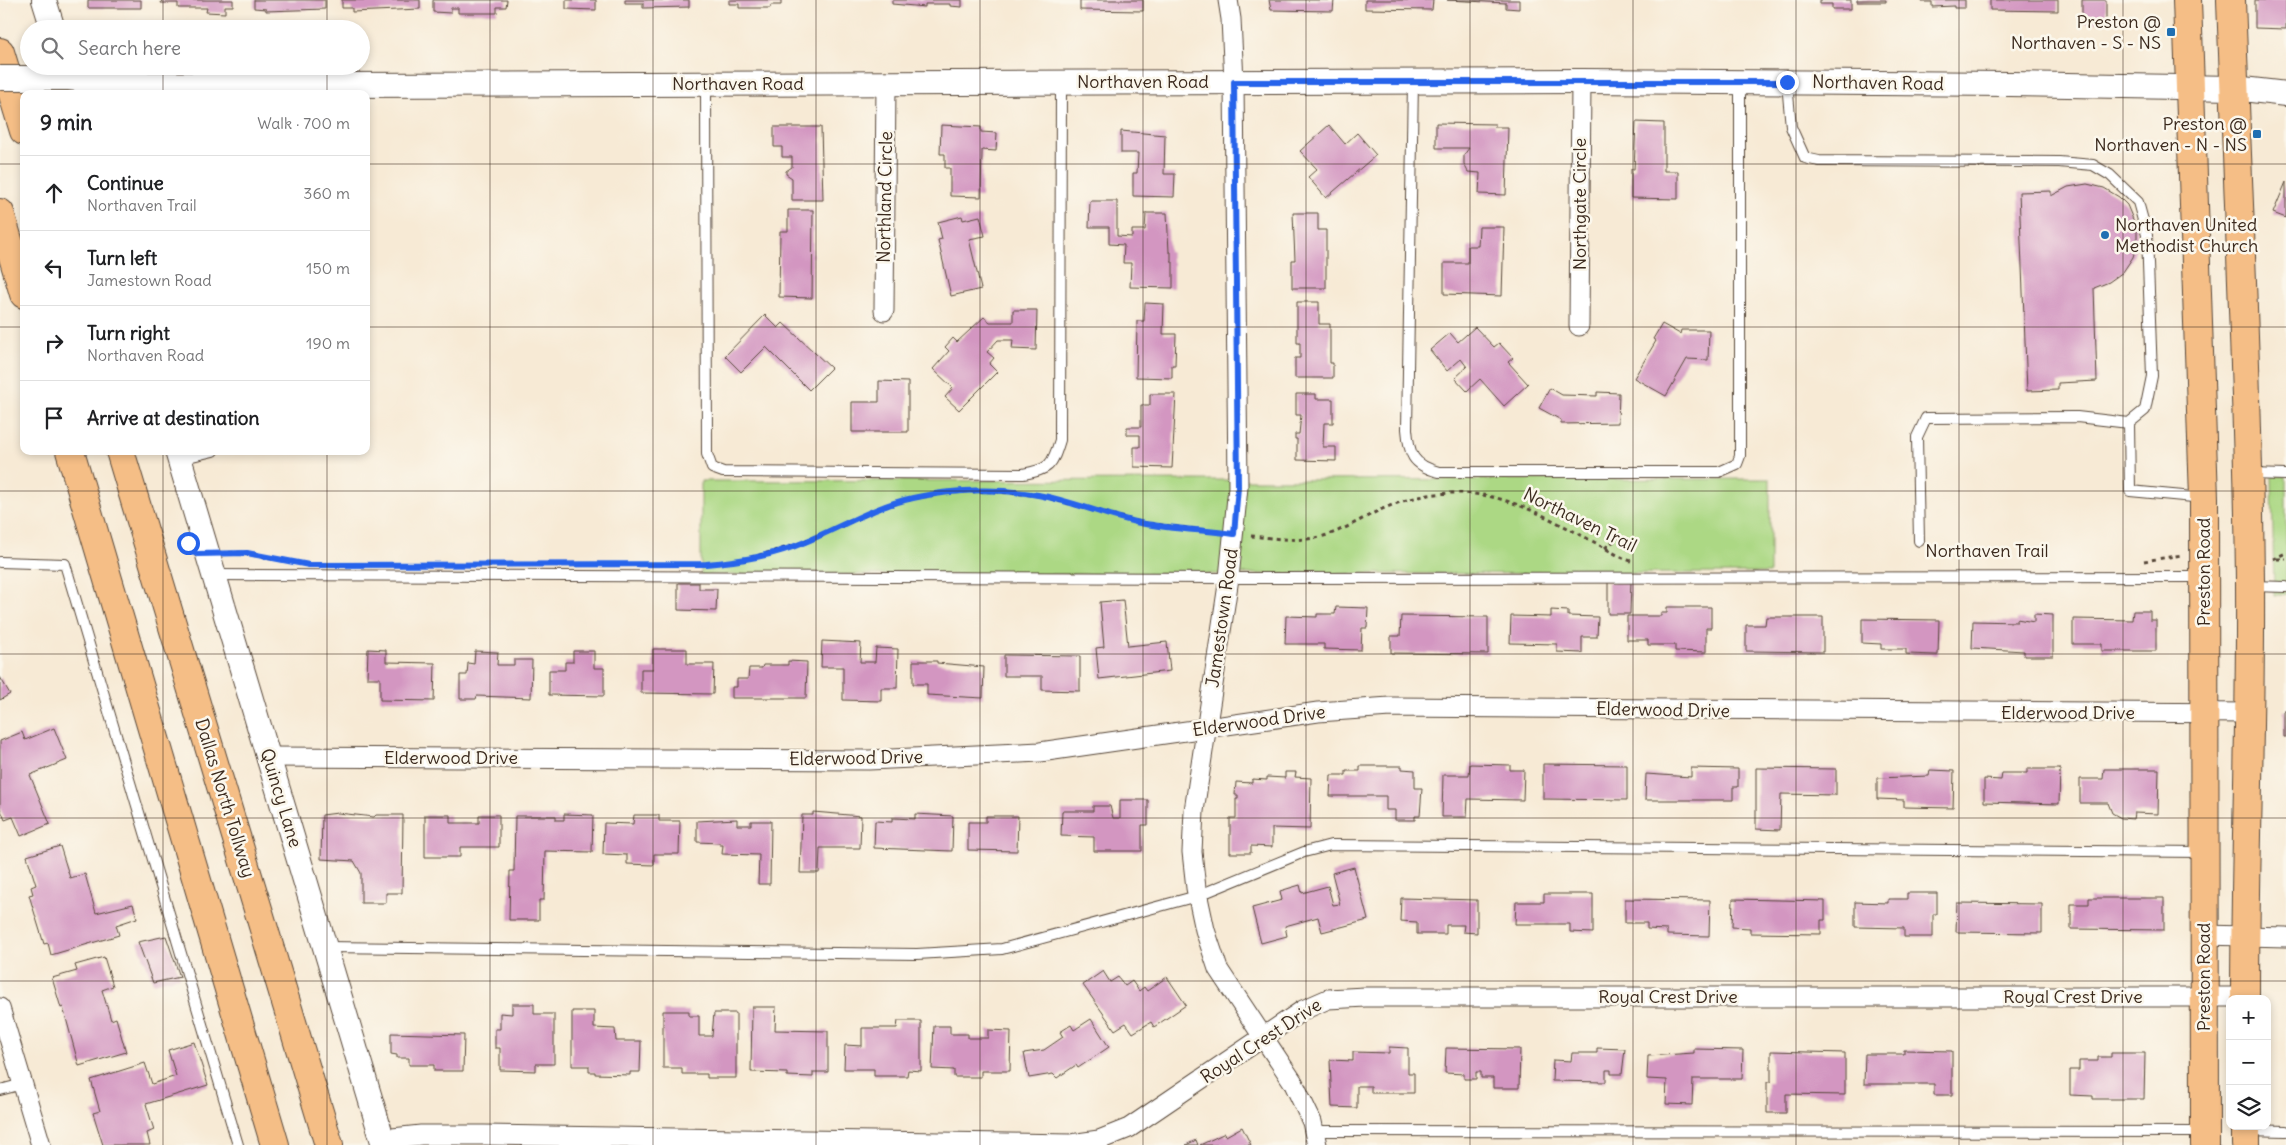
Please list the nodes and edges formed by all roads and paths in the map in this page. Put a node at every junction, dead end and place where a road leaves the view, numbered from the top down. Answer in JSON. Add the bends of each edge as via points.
{"nodes":[{"id":1,"x":44,"y":0,"type":"edge"},
{"id":2,"x":1228,"y":0,"type":"edge"},
{"id":3,"x":2187,"y":0,"type":"edge"},
{"id":4,"x":2231,"y":0,"type":"edge"},
{"id":5,"x":50,"y":20,"type":"edge"},
{"id":6,"x":0,"y":52,"type":"edge"},
{"id":7,"x":0,"y":78,"type":"edge"},
{"id":8,"x":69,"y":79,"type":"edge"},
{"id":9,"x":1581,"y":81,"type":"junction"},
{"id":10,"x":1061,"y":82,"type":"junction"},
{"id":11,"x":1234,"y":82,"type":"junction"},
{"id":12,"x":1414,"y":82,"type":"junction"},
{"id":13,"x":1740,"y":82,"type":"junction"},
{"id":14,"x":1787,"y":82,"type":"junction"},
{"id":15,"x":886,"y":83,"type":"junction"},
{"id":16,"x":706,"y":84,"type":"junction"},
{"id":17,"x":2189,"y":88,"type":"junction"},
{"id":18,"x":2234,"y":88,"type":"junction"},
{"id":19,"x":328,"y":90,"type":"edge"},
{"id":20,"x":2286,"y":94,"type":"edge"},
{"id":21,"x":20,"y":118,"type":"edge"},
{"id":22,"x":0,"y":213,"type":"edge"},
{"id":23,"x":20,"y":280,"type":"edge"},
{"id":24,"x":884,"y":311,"type":"dead end"},
{"id":25,"x":1579,"y":326,"type":"dead end"},
{"id":26,"x":2129,"y":423,"type":"junction"},
{"id":27,"x":71,"y":455,"type":"edge"},
{"id":28,"x":121,"y":455,"type":"edge"},
{"id":29,"x":179,"y":455,"type":"edge"},
{"id":30,"x":2286,"y":475,"type":"edge"},
{"id":31,"x":2248,"y":486,"type":"junction"},
{"id":32,"x":2204,"y":498,"type":"junction"},
{"id":33,"x":1234,"y":534,"type":"junction"},
{"id":34,"x":1620,"y":536,"type":"dead end"},
{"id":35,"x":1919,"y":541,"type":"dead end"},
{"id":36,"x":1605,"y":548,"type":"junction"},
{"id":37,"x":2276,"y":559,"type":"dead end"},
{"id":38,"x":277,"y":560,"type":"dead end"},
{"id":39,"x":2286,"y":560,"type":"edge"},
{"id":40,"x":738,"y":561,"type":"dead end"},
{"id":41,"x":0,"y":562,"type":"edge"},
{"id":42,"x":2140,"y":562,"type":"dead end"},
{"id":43,"x":1636,"y":563,"type":"dead end"},
{"id":44,"x":211,"y":564,"type":"junction"},
{"id":45,"x":2196,"y":566,"type":"junction"},
{"id":46,"x":1229,"y":578,"type":"junction"},
{"id":47,"x":2250,"y":586,"type":"junction"},
{"id":48,"x":2286,"y":587,"type":"edge"},
{"id":49,"x":2204,"y":714,"type":"junction"},
{"id":50,"x":2250,"y":714,"type":"junction"},
{"id":51,"x":1205,"y":729,"type":"junction"},
{"id":52,"x":269,"y":758,"type":"junction"},
{"id":53,"x":2204,"y":852,"type":"junction"},
{"id":54,"x":1197,"y":896,"type":"junction"},
{"id":55,"x":2204,"y":935,"type":"junction"},
{"id":56,"x":2245,"y":936,"type":"junction"},
{"id":57,"x":2286,"y":937,"type":"edge"},
{"id":58,"x":325,"y":947,"type":"junction"},
{"id":59,"x":2245,"y":995,"type":"edge"},
{"id":60,"x":2204,"y":997,"type":"junction"},
{"id":61,"x":2226,"y":998,"type":"edge"},
{"id":62,"x":0,"y":1008,"type":"edge"},
{"id":63,"x":1264,"y":1037,"type":"junction"},
{"id":64,"x":23,"y":1084,"type":"junction"},
{"id":65,"x":0,"y":1090,"type":"edge"},
{"id":66,"x":2286,"y":1131,"type":"edge"},
{"id":67,"x":2246,"y":1134,"type":"edge"},
{"id":68,"x":1316,"y":1138,"type":"edge"},
{"id":69,"x":2205,"y":1139,"type":"edge"},
{"id":70,"x":384,"y":1142,"type":"edge"},
{"id":71,"x":41,"y":1145,"type":"edge"},
{"id":72,"x":238,"y":1145,"type":"edge"},
{"id":73,"x":275,"y":1145,"type":"edge"},
{"id":74,"x":329,"y":1145,"type":"edge"}],
"edges":[{"from":1,"to":5,"type":"street"},
{"from":2,"to":11,"type":"street","name":"Jamestown Road","via":[[1232,18]]},
{"from":3,"to":17,"type":"main road","name":"Preston Road"},
{"from":4,"to":18,"type":"main road"},
{"from":6,"to":21,"type":"main road"},
{"from":7,"to":8,"type":"street","name":"Northaven Road","bridge":true},
{"from":8,"to":19,"type":"street","name":"Northaven Road","via":[[118,84]]},
{"from":9,"to":12,"type":"street","name":"Northaven Road"},
{"from":9,"to":13,"type":"street","name":"Northaven Road"},
{"from":9,"to":25,"type":"street","name":"Northgate Circle"},
{"from":10,"to":11,"type":"street","name":"Northaven Road"},
{"from":10,"to":15,"type":"street","name":"Northaven Road"},
{"from":10,"to":16,"type":"lane","via":[[1060,440],[1053,461],[1043,471],[1023,474],[723,472],[712,468],[707,454]]},
{"from":11,"to":12,"type":"street","name":"Northaven Road"},
{"from":11,"to":33,"type":"street","name":"Jamestown Road","via":[[1238,487]]},
{"from":12,"to":13,"type":"lane","via":[[1407,428],[1413,458],[1424,468],[1439,472],[1719,472],[1737,464],[1740,456]]},
{"from":13,"to":14,"type":"street","name":"Northaven Road"},
{"from":14,"to":17,"type":"street","name":"Northaven Road"},
{"from":14,"to":26,"type":"lane","via":[[1792,127],[1805,158],[1819,162],[2059,162],[2093,166],[2110,175],[2138,202],[2147,235],[2152,376],[2145,410]]},
{"from":15,"to":16,"type":"street","name":"Northaven Road"},
{"from":15,"to":24,"type":"street","name":"Northland Circle"},
{"from":16,"to":19,"type":"street","name":"Northaven Road"},
{"from":17,"to":18,"type":"street","name":"Northaven Road"},
{"from":17,"to":32,"type":"main road","name":"Preston Road"},
{"from":18,"to":20,"type":"street","name":"Northaven Road"},
{"from":18,"to":31,"type":"main road"},
{"from":22,"to":23,"type":"main road"},
{"from":26,"to":32,"type":"lane","via":[[2130,491]]},
{"from":26,"to":35,"type":"lane","via":[[2077,417],[1926,418],[1917,438]]},
{"from":27,"to":73,"type":"main road"},
{"from":28,"to":74,"type":"main road","name":"Dallas North Tollway"},
{"from":29,"to":44,"type":"street","name":"Quincy Lane"},
{"from":30,"to":31,"type":"lane"},
{"from":31,"to":32,"type":"main road"},
{"from":31,"to":47,"type":"main road"},
{"from":32,"to":45,"type":"main road","name":"Preston Road"},
{"from":33,"to":36,"type":"path","name":"Northaven Trail","via":[[1318,538],[1404,501],[1436,493],[1465,493],[1488,496],[1536,511]]},
{"from":33,"to":40,"type":"path","name":"Northaven Trail","via":[[1142,523],[1038,495],[951,492],[913,498],[880,508],[803,543]]},
{"from":33,"to":46,"type":"street","name":"Jamestown Road"},
{"from":34,"to":36,"type":"path"},
{"from":36,"to":43,"type":"path","name":"Northaven Trail"},
{"from":37,"to":39,"type":"path"},
{"from":38,"to":44,"type":"path","via":[[247,553]]},
{"from":41,"to":72,"type":"lane","via":[[65,564]]},
{"from":42,"to":45,"type":"path","via":[[2175,554]]},
{"from":44,"to":46,"type":"lane"},
{"from":44,"to":52,"type":"street","name":"Quincy Lane"},
{"from":45,"to":46,"type":"lane"},
{"from":45,"to":49,"type":"main road","name":"Preston Road"},
{"from":46,"to":51,"type":"street","name":"Jamestown Road"},
{"from":47,"to":48,"type":"lane"},
{"from":47,"to":50,"type":"main road"},
{"from":49,"to":50,"type":"street","name":"Elderwood Drive"},
{"from":49,"to":51,"type":"street","name":"Elderwood Drive","via":[[1390,707],[1318,712]]},
{"from":49,"to":53,"type":"main road","name":"Preston Road"},
{"from":50,"to":56,"type":"main road"},
{"from":51,"to":52,"type":"street","name":"Elderwood Drive","via":[[1040,752],[869,760]]},
{"from":51,"to":54,"type":"street","name":"Jamestown Road","via":[[1192,852]]},
{"from":52,"to":58,"type":"street","name":"Quincy Lane"},
{"from":53,"to":54,"type":"lane","via":[[1331,845],[1304,852]]},
{"from":53,"to":55,"type":"main road","name":"Preston Road"},
{"from":54,"to":58,"type":"lane","via":[[1002,949],[917,954]]},
{"from":54,"to":63,"type":"street","name":"Jamestown Road","via":[[1218,969]]},
{"from":55,"to":56,"type":"street"},
{"from":55,"to":60,"type":"main road","name":"Preston Road"},
{"from":56,"to":57,"type":"street"},
{"from":56,"to":59,"type":"main road"},
{"from":58,"to":70,"type":"street","name":"Quincy Lane"},
{"from":60,"to":61,"type":"street","name":"Royal Crest Drive"},
{"from":60,"to":63,"type":"street","name":"Royal Crest Drive","via":[[1365,997],[1328,999],[1303,1010]]},
{"from":60,"to":69,"type":"main road","name":"Preston Road"},
{"from":62,"to":64,"type":"street"},
{"from":63,"to":68,"type":"street","name":"Jamestown Road","via":[[1293,1082]]},
{"from":63,"to":70,"type":"street","name":"Royal Crest Drive","via":[[1129,1128],[1099,1140],[1071,1144],[484,1135],[421,1135]]},
{"from":64,"to":65,"type":"lane"},
{"from":64,"to":71,"type":"street"},
{"from":66,"to":67,"type":"lane"},
{"from":68,"to":69,"type":"lane"}]}
